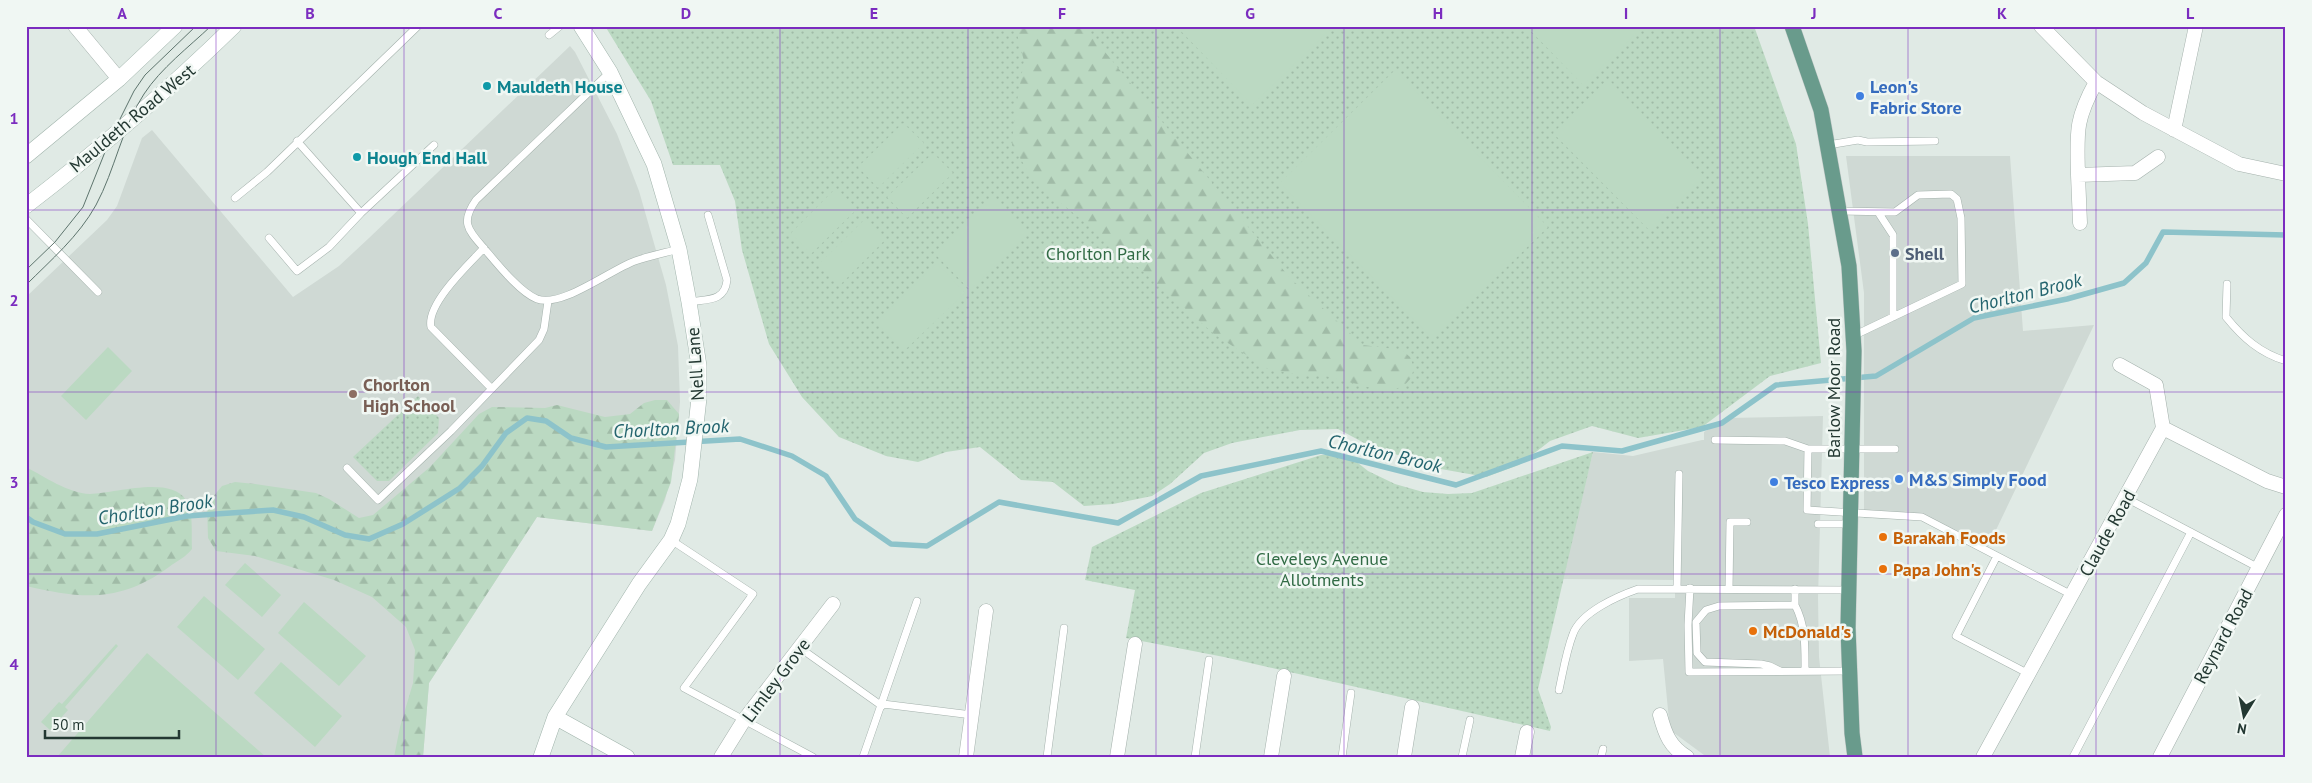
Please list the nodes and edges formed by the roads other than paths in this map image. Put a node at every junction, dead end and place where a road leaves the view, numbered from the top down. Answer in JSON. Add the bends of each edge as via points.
{"nodes":[{"id":1,"x":76,"y":26,"type":"edge"},
{"id":2,"x":175,"y":26,"type":"edge"},
{"id":3,"x":234,"y":26,"type":"edge"},
{"id":4,"x":418,"y":26,"type":"edge"},
{"id":5,"x":560,"y":26,"type":"edge"},
{"id":6,"x":580,"y":26,"type":"edge"},
{"id":7,"x":1792,"y":26,"type":"edge"},
{"id":8,"x":2041,"y":26,"type":"edge"},
{"id":9,"x":2196,"y":26,"type":"edge"},
{"id":10,"x":550,"y":35,"type":"dead end"},
{"id":11,"x":610,"y":72,"type":"junction"},
{"id":12,"x":119,"y":79,"type":"junction"},
{"id":13,"x":2096,"y":82,"type":"junction"},
{"id":14,"x":2174,"y":130,"type":"junction"},
{"id":15,"x":297,"y":141,"type":"junction"},
{"id":16,"x":1935,"y":141,"type":"dead end"},
{"id":17,"x":434,"y":145,"type":"dead end"},
{"id":18,"x":1828,"y":145,"type":"junction"},
{"id":19,"x":26,"y":156,"type":"edge"},
{"id":20,"x":2158,"y":157,"type":"dead end"},
{"id":21,"x":2078,"y":174,"type":"junction"},
{"id":22,"x":2286,"y":174,"type":"edge"},
{"id":23,"x":236,"y":198,"type":"dead end"},
{"id":24,"x":26,"y":206,"type":"edge"},
{"id":25,"x":1840,"y":211,"type":"junction"},
{"id":26,"x":1878,"y":212,"type":"junction"},
{"id":27,"x":361,"y":213,"type":"junction"},
{"id":28,"x":708,"y":215,"type":"dead end"},
{"id":29,"x":26,"y":219,"type":"edge"},
{"id":30,"x":2080,"y":224,"type":"dead end"},
{"id":31,"x":269,"y":238,"type":"dead end"},
{"id":32,"x":484,"y":248,"type":"junction"},
{"id":33,"x":679,"y":249,"type":"junction"},
{"id":34,"x":2227,"y":284,"type":"dead end"},
{"id":35,"x":98,"y":292,"type":"dead end"},
{"id":36,"x":548,"y":301,"type":"junction"},
{"id":37,"x":689,"y":302,"type":"junction"},
{"id":38,"x":1892,"y":317,"type":"junction"},
{"id":39,"x":1853,"y":343,"type":"junction"},
{"id":40,"x":2286,"y":360,"type":"edge"},
{"id":41,"x":2120,"y":365,"type":"dead end"},
{"id":42,"x":491,"y":388,"type":"junction"},
{"id":43,"x":2163,"y":428,"type":"junction"},
{"id":44,"x":1715,"y":440,"type":"dead end"},
{"id":45,"x":1808,"y":449,"type":"junction"},
{"id":46,"x":1895,"y":449,"type":"dead end"},
{"id":47,"x":1852,"y":450,"type":"junction"},
{"id":48,"x":348,"y":468,"type":"dead end"},
{"id":49,"x":1679,"y":474,"type":"dead end"},
{"id":50,"x":2286,"y":487,"type":"edge"},
{"id":51,"x":2126,"y":498,"type":"junction"},
{"id":52,"x":2286,"y":515,"type":"edge"},
{"id":53,"x":1850,"y":519,"type":"junction"},
{"id":54,"x":1747,"y":522,"type":"dead end"},
{"id":55,"x":1818,"y":524,"type":"dead end"},
{"id":56,"x":2191,"y":532,"type":"junction"},
{"id":57,"x":671,"y":540,"type":"junction"},
{"id":58,"x":1997,"y":556,"type":"junction"},
{"id":59,"x":2259,"y":568,"type":"junction"},
{"id":60,"x":1677,"y":588,"type":"junction"},
{"id":61,"x":1690,"y":588,"type":"junction"},
{"id":62,"x":1729,"y":589,"type":"junction"},
{"id":63,"x":1795,"y":589,"type":"junction"},
{"id":64,"x":1849,"y":590,"type":"junction"},
{"id":65,"x":2072,"y":595,"type":"junction"},
{"id":66,"x":918,"y":601,"type":"dead end"},
{"id":67,"x":833,"y":604,"type":"dead end"},
{"id":68,"x":1795,"y":605,"type":"junction"},
{"id":69,"x":986,"y":611,"type":"dead end"},
{"id":70,"x":1064,"y":628,"type":"dead end"},
{"id":71,"x":1135,"y":644,"type":"dead end"},
{"id":72,"x":800,"y":648,"type":"junction"},
{"id":73,"x":1209,"y":660,"type":"dead end"},
{"id":74,"x":1780,"y":671,"type":"junction"},
{"id":75,"x":1805,"y":671,"type":"junction"},
{"id":76,"x":1849,"y":671,"type":"junction"},
{"id":77,"x":2029,"y":674,"type":"junction"},
{"id":78,"x":1284,"y":676,"type":"dead end"},
{"id":79,"x":1559,"y":690,"type":"dead end"},
{"id":80,"x":1351,"y":693,"type":"dead end"},
{"id":81,"x":882,"y":705,"type":"junction"},
{"id":82,"x":1412,"y":707,"type":"dead end"},
{"id":83,"x":1660,"y":715,"type":"dead end"},
{"id":84,"x":972,"y":716,"type":"junction"},
{"id":85,"x":555,"y":717,"type":"junction"},
{"id":86,"x":744,"y":720,"type":"junction"},
{"id":87,"x":1470,"y":720,"type":"dead end"},
{"id":88,"x":1527,"y":732,"type":"dead end"},
{"id":89,"x":1602,"y":749,"type":"dead end"},
{"id":90,"x":541,"y":757,"type":"edge"},
{"id":91,"x":626,"y":757,"type":"edge"},
{"id":92,"x":721,"y":757,"type":"edge"},
{"id":93,"x":813,"y":757,"type":"edge"},
{"id":94,"x":864,"y":757,"type":"edge"},
{"id":95,"x":966,"y":757,"type":"edge"},
{"id":96,"x":1046,"y":757,"type":"edge"},
{"id":97,"x":1117,"y":757,"type":"edge"},
{"id":98,"x":1195,"y":757,"type":"edge"},
{"id":99,"x":1271,"y":757,"type":"edge"},
{"id":100,"x":1342,"y":757,"type":"edge"},
{"id":101,"x":1404,"y":757,"type":"edge"},
{"id":102,"x":1462,"y":757,"type":"edge"},
{"id":103,"x":1522,"y":757,"type":"edge"},
{"id":104,"x":1601,"y":757,"type":"edge"},
{"id":105,"x":1687,"y":757,"type":"edge"},
{"id":106,"x":1855,"y":757,"type":"edge"},
{"id":107,"x":1983,"y":757,"type":"edge"},
{"id":108,"x":2073,"y":757,"type":"edge"},
{"id":109,"x":2160,"y":757,"type":"edge"}],
"edges":[{"from":1,"to":12,"type":"street"},
{"from":2,"to":12,"type":"street"},
{"from":3,"to":24,"type":"street","name":"Mauldeth Road West","via":[[193,68]]},
{"from":4,"to":15,"type":"lane"},
{"from":5,"to":10,"type":"lane"},
{"from":6,"to":11,"type":"street","name":"Nell Lane"},
{"from":7,"to":18,"type":"main road","name":"Barlow Moor Road","via":[[1821,110]]},
{"from":8,"to":13,"type":"street"},
{"from":9,"to":14,"type":"street"},
{"from":11,"to":32,"type":"lane","via":[[472,206],[467,217],[468,227]]},
{"from":11,"to":33,"type":"street","name":"Nell Lane","via":[[654,164]]},
{"from":12,"to":19,"type":"street"},
{"from":13,"to":14,"type":"street"},
{"from":13,"to":21,"type":"street","via":[[2083,105],[2077,125]]},
{"from":14,"to":22,"type":"street","via":[[2239,164]]},
{"from":15,"to":23,"type":"lane"},
{"from":15,"to":27,"type":"lane"},
{"from":16,"to":18,"type":"lane","via":[[1858,140]]},
{"from":17,"to":27,"type":"lane"},
{"from":18,"to":25,"type":"main road","name":"Barlow Moor Road"},
{"from":20,"to":21,"type":"street","via":[[2135,173]]},
{"from":21,"to":30,"type":"street"},
{"from":25,"to":26,"type":"lane"},
{"from":25,"to":39,"type":"main road","name":"Barlow Moor Road","via":[[1848,255]]},
{"from":26,"to":38,"type":"lane","via":[[1892,236]]},
{"from":26,"to":38,"type":"lane","via":[[1895,212],[1918,194],[1951,194],[1957,199],[1961,218],[1962,284]]},
{"from":27,"to":31,"type":"lane","via":[[329,247],[298,271]]},
{"from":28,"to":37,"type":"lane","via":[[727,280],[726,290],[716,298]]},
{"from":29,"to":35,"type":"lane"},
{"from":32,"to":36,"type":"lane","via":[[528,294]]},
{"from":32,"to":42,"type":"lane","via":[[445,292],[430,322],[431,327]]},
{"from":33,"to":36,"type":"lane","via":[[634,262]]},
{"from":33,"to":37,"type":"street","name":"Nell Lane"},
{"from":34,"to":40,"type":"lane","via":[[2226,317],[2244,339],[2269,355]]},
{"from":36,"to":42,"type":"lane","via":[[539,340]]},
{"from":37,"to":57,"type":"street","name":"Nell Lane","via":[[699,366],[697,428],[690,479]]},
{"from":38,"to":39,"type":"lane"},
{"from":39,"to":47,"type":"main road","name":"Barlow Moor Road"},
{"from":41,"to":43,"type":"street","via":[[2156,385]]},
{"from":42,"to":48,"type":"lane","via":[[378,500]]},
{"from":43,"to":50,"type":"street","via":[[2267,481]]},
{"from":43,"to":51,"type":"street","name":"Claude Road"},
{"from":44,"to":45,"type":"lane","via":[[1785,441]]},
{"from":45,"to":47,"type":"lane"},
{"from":45,"to":53,"type":"lane","via":[[1807,510]]},
{"from":46,"to":47,"type":"lane"},
{"from":47,"to":53,"type":"main road","name":"Barlow Moor Road"},
{"from":49,"to":60,"type":"lane"},
{"from":51,"to":56,"type":"lane"},
{"from":51,"to":65,"type":"street","name":"Claude Road"},
{"from":52,"to":59,"type":"street","name":"Reynard Road"},
{"from":53,"to":55,"type":"lane"},
{"from":53,"to":58,"type":"lane","via":[[1922,517]]},
{"from":53,"to":64,"type":"main road","name":"Barlow Moor Road"},
{"from":54,"to":62,"type":"lane","via":[[1730,522]]},
{"from":56,"to":59,"type":"lane"},
{"from":56,"to":108,"type":"lane"},
{"from":57,"to":85,"type":"street","name":"Nell Lane","via":[[639,584]]},
{"from":57,"to":86,"type":"lane","via":[[753,594],[684,688]]},
{"from":58,"to":65,"type":"lane"},
{"from":58,"to":77,"type":"lane","via":[[1956,636]]},
{"from":59,"to":109,"type":"street","name":"Reynard Road"},
{"from":60,"to":61,"type":"lane"},
{"from":60,"to":79,"type":"lane","via":[[1631,591],[1617,596],[1581,621],[1573,632]]},
{"from":61,"to":62,"type":"lane"},
{"from":61,"to":74,"type":"lane","via":[[1689,672]]},
{"from":62,"to":63,"type":"lane"},
{"from":63,"to":64,"type":"lane"},
{"from":63,"to":68,"type":"lane"},
{"from":64,"to":76,"type":"main road","name":"Barlow Moor Road"},
{"from":65,"to":77,"type":"street","name":"Claude Road"},
{"from":66,"to":81,"type":"lane"},
{"from":67,"to":72,"type":"street","name":"Limley Grove"},
{"from":68,"to":74,"type":"lane","via":[[1712,607],[1696,622],[1697,654],[1705,662],[1761,664]]},
{"from":68,"to":75,"type":"lane","via":[[1804,635]]},
{"from":69,"to":84,"type":"street"},
{"from":70,"to":96,"type":"lane"},
{"from":71,"to":97,"type":"street"},
{"from":72,"to":81,"type":"lane"},
{"from":72,"to":86,"type":"street","name":"Limley Grove"},
{"from":73,"to":98,"type":"lane"},
{"from":74,"to":75,"type":"lane"},
{"from":75,"to":76,"type":"lane"},
{"from":76,"to":106,"type":"main road","name":"Barlow Moor Road"},
{"from":77,"to":107,"type":"street","name":"Claude Road"},
{"from":78,"to":99,"type":"street"},
{"from":80,"to":100,"type":"lane"},
{"from":81,"to":84,"type":"lane"},
{"from":81,"to":94,"type":"lane"},
{"from":82,"to":101,"type":"street"},
{"from":83,"to":105,"type":"street","via":[[1667,738]]},
{"from":84,"to":95,"type":"street"},
{"from":85,"to":90,"type":"street","name":"Nell Lane"},
{"from":85,"to":91,"type":"street"},
{"from":86,"to":92,"type":"street","name":"Limley Grove"},
{"from":86,"to":93,"type":"lane"},
{"from":87,"to":102,"type":"lane"},
{"from":88,"to":103,"type":"street"},
{"from":89,"to":104,"type":"lane"}]}
